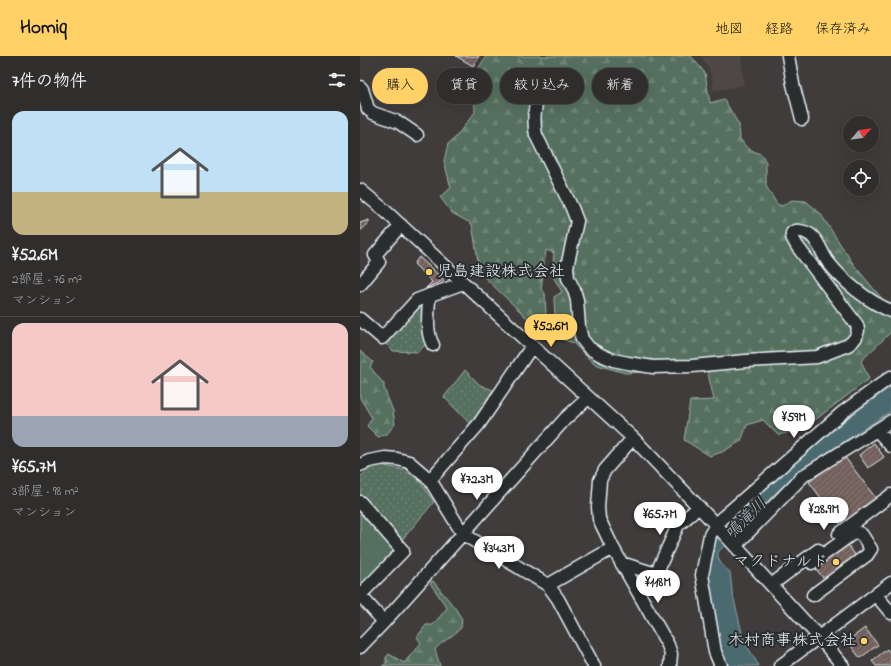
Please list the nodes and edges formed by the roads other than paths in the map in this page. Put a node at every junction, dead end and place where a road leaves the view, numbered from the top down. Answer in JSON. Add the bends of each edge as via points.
{"nodes":[{"id":1,"x":788,"y":56,"type":"edge"},
{"id":2,"x":360,"y":87,"type":"edge"},
{"id":3,"x":538,"y":104,"type":"edge"},
{"id":4,"x":802,"y":119,"type":"dead end"},
{"id":5,"x":417,"y":136,"type":"dead end"},
{"id":6,"x":360,"y":190,"type":"edge"},
{"id":7,"x":401,"y":225,"type":"junction"},
{"id":8,"x":463,"y":283,"type":"junction"},
{"id":9,"x":360,"y":285,"type":"edge"},
{"id":10,"x":429,"y":295,"type":"junction"},
{"id":11,"x":891,"y":311,"type":"edge"},
{"id":12,"x":360,"y":319,"type":"edge"},
{"id":13,"x":433,"y":345,"type":"dead end"},
{"id":14,"x":532,"y":346,"type":"junction"},
{"id":15,"x":891,"y":377,"type":"edge"},
{"id":16,"x":588,"y":398,"type":"junction"},
{"id":17,"x":891,"y":421,"type":"edge"},
{"id":18,"x":877,"y":430,"type":"junction"},
{"id":19,"x":633,"y":438,"type":"junction"},
{"id":20,"x":891,"y":446,"type":"edge"},
{"id":21,"x":360,"y":465,"type":"edge"},
{"id":22,"x":430,"y":480,"type":"junction"},
{"id":23,"x":891,"y":495,"type":"edge"},
{"id":24,"x":360,"y":502,"type":"edge"},
{"id":25,"x":699,"y":507,"type":"junction"},
{"id":26,"x":718,"y":527,"type":"junction"},
{"id":27,"x":463,"y":534,"type":"junction"},
{"id":28,"x":733,"y":544,"type":"junction"},
{"id":29,"x":613,"y":548,"type":"junction"},
{"id":30,"x":621,"y":562,"type":"junction"},
{"id":31,"x":812,"y":563,"type":"dead end"},
{"id":32,"x":891,"y":584,"type":"edge"},
{"id":33,"x":548,"y":585,"type":"junction"},
{"id":34,"x":770,"y":585,"type":"junction"},
{"id":35,"x":360,"y":595,"type":"edge"},
{"id":36,"x":813,"y":595,"type":"dead end"},
{"id":37,"x":876,"y":595,"type":"junction"},
{"id":38,"x":891,"y":613,"type":"edge"},
{"id":39,"x":384,"y":622,"type":"junction"},
{"id":40,"x":819,"y":637,"type":"junction"},
{"id":41,"x":360,"y":647,"type":"edge"},
{"id":42,"x":594,"y":666,"type":"edge"},
{"id":43,"x":670,"y":666,"type":"edge"},
{"id":44,"x":721,"y":666,"type":"edge"},
{"id":45,"x":780,"y":666,"type":"edge"},
{"id":46,"x":843,"y":666,"type":"edge"}],
"edges":[{"from":1,"to":4,"type":"street"},
{"from":2,"to":5,"type":"street","via":[[368,109],[398,122]]},
{"from":3,"to":11,"type":"street","via":[[534,124],[536,135],[577,222],[567,267],[568,278],[577,300],[578,327],[582,339],[589,348],[613,360],[628,363],[692,366],[817,357],[848,345],[856,337],[856,325],[797,246],[792,237],[794,231],[809,234],[827,261],[838,272],[865,297]]},
{"from":6,"to":7,"type":"street"},
{"from":7,"to":8,"type":"street"},
{"from":7,"to":9,"type":"street","via":[[375,255],[379,262]]},
{"from":8,"to":10,"type":"street"},
{"from":8,"to":14,"type":"street"},
{"from":10,"to":12,"type":"street","via":[[417,300],[382,338]]},
{"from":10,"to":13,"type":"street","via":[[428,331]]},
{"from":14,"to":16,"type":"street"},
{"from":14,"to":22,"type":"street","via":[[478,424]]},
{"from":15,"to":26,"type":"street","via":[[843,412]]},
{"from":16,"to":19,"type":"street"},
{"from":16,"to":27,"type":"street","via":[[565,419]]},
{"from":17,"to":18,"type":"street"},
{"from":18,"to":20,"type":"street"},
{"from":18,"to":28,"type":"street","via":[[803,476]]},
{"from":19,"to":25,"type":"street"},
{"from":19,"to":29,"type":"street","via":[[605,470],[600,480],[599,519]]},
{"from":21,"to":22,"type":"street","via":[[385,458],[397,459],[409,462]]},
{"from":22,"to":27,"type":"street"},
{"from":23,"to":34,"type":"street"},
{"from":24,"to":35,"type":"street","via":[[403,551]]},
{"from":25,"to":26,"type":"street"},
{"from":25,"to":30,"type":"street","via":[[678,525],[656,574]]},
{"from":26,"to":28,"type":"street"},
{"from":26,"to":44,"type":"street","via":[[710,535],[702,575],[715,652]]},
{"from":27,"to":33,"type":"street"},
{"from":27,"to":39,"type":"street"},
{"from":28,"to":34,"type":"street"},
{"from":29,"to":30,"type":"street"},
{"from":29,"to":33,"type":"street"},
{"from":30,"to":43,"type":"street","via":[[668,645],[671,654]]},
{"from":31,"to":36,"type":"street","via":[[855,532],[862,534],[871,549],[867,555]]},
{"from":32,"to":37,"type":"street"},
{"from":33,"to":42,"type":"street"},
{"from":34,"to":40,"type":"street"},
{"from":35,"to":39,"type":"street"},
{"from":37,"to":38,"type":"street"},
{"from":37,"to":40,"type":"street"},
{"from":39,"to":41,"type":"street"},
{"from":40,"to":45,"type":"street"},
{"from":40,"to":46,"type":"street"}]}
